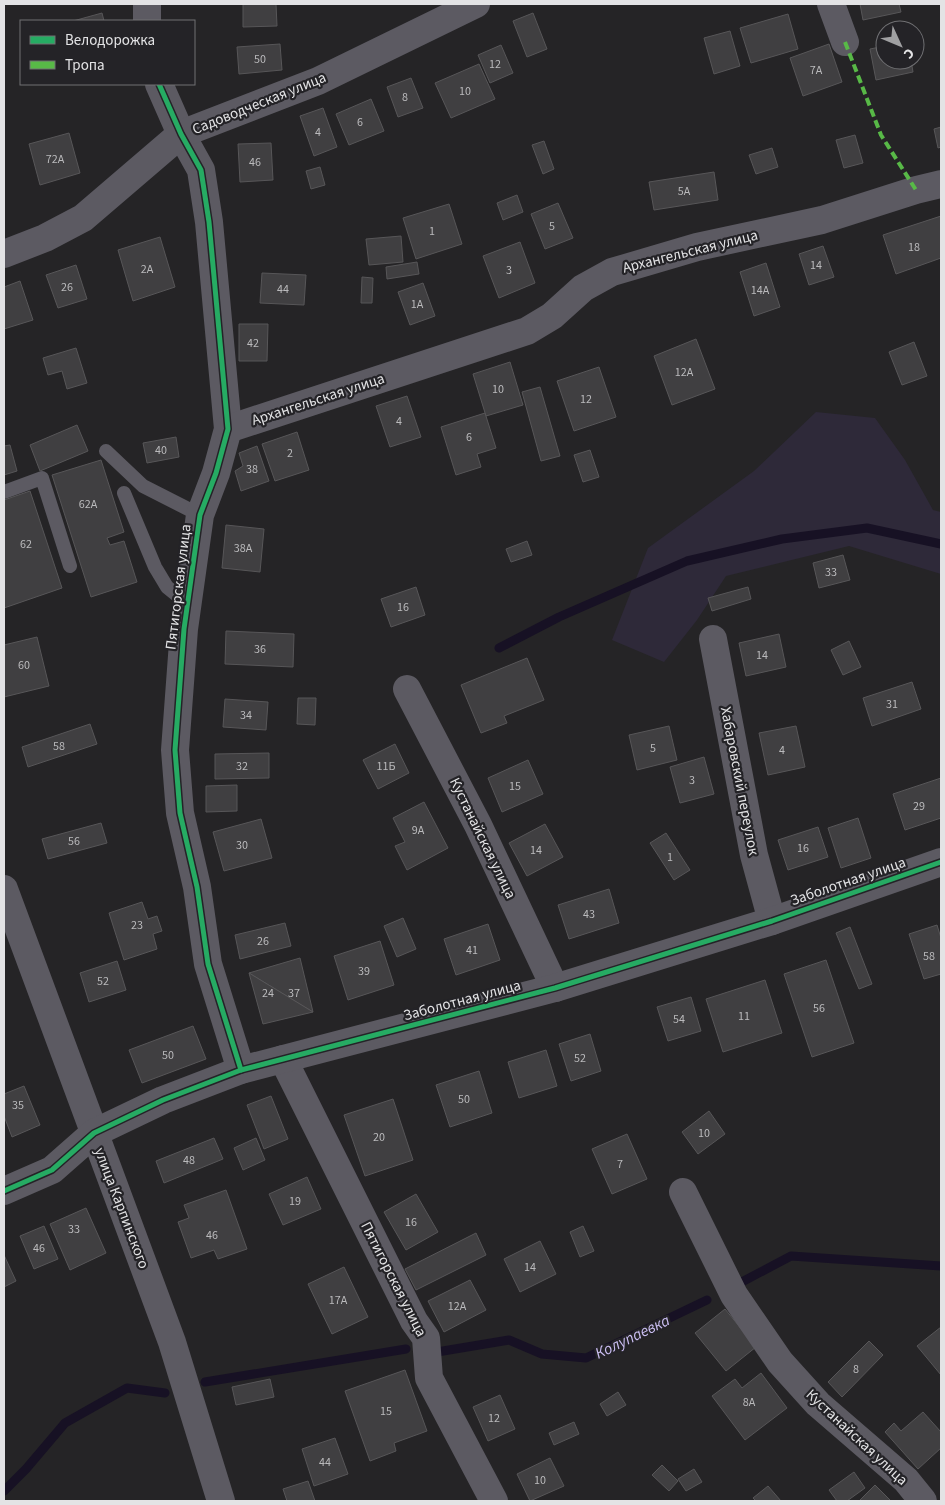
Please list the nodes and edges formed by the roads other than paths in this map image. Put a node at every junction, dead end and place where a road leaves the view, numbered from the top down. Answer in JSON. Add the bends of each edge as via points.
{"nodes":[{"id":1,"x":147,"y":4,"type":"edge"},
{"id":2,"x":476,"y":4,"type":"edge"},
{"id":3,"x":831,"y":4,"type":"edge"},
{"id":4,"x":147,"y":20,"type":"edge"},
{"id":5,"x":845,"y":42,"type":"dead end"},
{"id":6,"x":159,"y":85,"type":"edge"},
{"id":7,"x":181,"y":134,"type":"junction"},
{"id":8,"x":941,"y":184,"type":"edge"},
{"id":9,"x":4,"y":254,"type":"edge"},
{"id":10,"x":228,"y":429,"type":"junction"},
{"id":11,"x":106,"y":451,"type":"dead end"},
{"id":12,"x":4,"y":492,"type":"edge"},
{"id":13,"x":124,"y":493,"type":"dead end"},
{"id":14,"x":200,"y":515,"type":"junction"},
{"id":15,"x":70,"y":566,"type":"dead end"},
{"id":16,"x":188,"y":604,"type":"junction"},
{"id":17,"x":713,"y":639,"type":"dead end"},
{"id":18,"x":407,"y":689,"type":"dead end"},
{"id":19,"x":941,"y":862,"type":"edge"},
{"id":20,"x":4,"y":890,"type":"edge"},
{"id":21,"x":772,"y":921,"type":"junction"},
{"id":22,"x":555,"y":988,"type":"junction"},
{"id":23,"x":283,"y":1059,"type":"junction"},
{"id":24,"x":242,"y":1070,"type":"junction"},
{"id":25,"x":94,"y":1133,"type":"junction"},
{"id":26,"x":4,"y":1191,"type":"edge"},
{"id":27,"x":683,"y":1192,"type":"dead end"},
{"id":28,"x":221,"y":1501,"type":"edge"},
{"id":29,"x":494,"y":1501,"type":"edge"},
{"id":30,"x":923,"y":1501,"type":"edge"}],
"edges":[{"from":1,"to":4,"type":"street"},
{"from":2,"to":7,"type":"street","name":"Садоводческая улица","via":[[318,81]]},
{"from":3,"to":5,"type":"street"},
{"from":6,"to":7,"type":"street","name":"Пятигорская улица"},
{"from":7,"to":9,"type":"street","name":"Садоводческая улица","via":[[83,218]]},
{"from":7,"to":10,"type":"street","name":"Пятигорская улица","via":[[201,170],[209,222]]},
{"from":8,"to":10,"type":"street","name":"Архангельская улица","via":[[822,220],[697,247],[612,272],[583,288],[552,316],[527,331]]},
{"from":10,"to":14,"type":"street","name":"Пятигорская улица"},
{"from":11,"to":14,"type":"lane","via":[[143,486]]},
{"from":12,"to":15,"type":"lane","via":[[42,478]]},
{"from":13,"to":16,"type":"lane","via":[[155,567],[167,587]]},
{"from":14,"to":16,"type":"street","name":"Пятигорская улица"},
{"from":16,"to":24,"type":"street","name":"Пятигорская улица","via":[[175,750],[180,813],[197,887],[208,964]]},
{"from":17,"to":21,"type":"street","name":"Хабаровский переулок","via":[[754,855]]},
{"from":18,"to":22,"type":"street","name":"Кустанайская улица","via":[[478,824]]},
{"from":19,"to":21,"type":"street","name":"Заболотная улица"},
{"from":20,"to":25,"type":"street","name":"улица Карпинского"},
{"from":21,"to":22,"type":"street","name":"Заболотная улица"},
{"from":22,"to":23,"type":"street","name":"Заболотная улица"},
{"from":23,"to":24,"type":"street","name":"Заболотная улица"},
{"from":23,"to":29,"type":"street","name":"Пятигорская улица","via":[[414,1321],[426,1338],[429,1378]]},
{"from":24,"to":25,"type":"street","name":"Заболотная улица","via":[[163,1100]]},
{"from":25,"to":26,"type":"street","name":"Заболотная улица","via":[[52,1170]]},
{"from":25,"to":28,"type":"street","name":"улица Карпинского","via":[[172,1342]]},
{"from":27,"to":30,"type":"street","name":"Кустанайская улица","via":[[734,1295],[780,1362],[818,1404],[906,1480]]}]}
